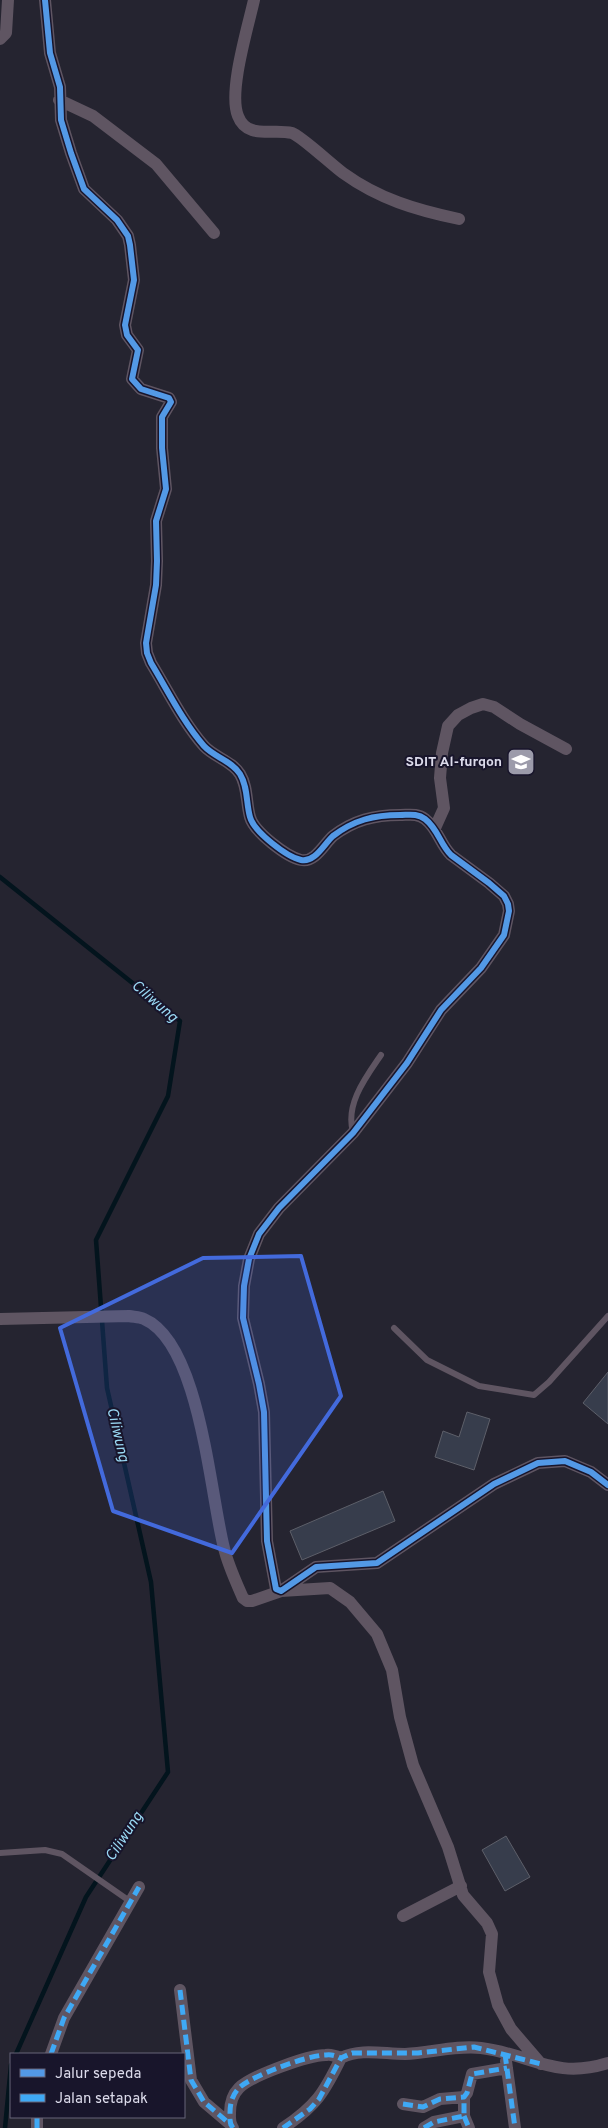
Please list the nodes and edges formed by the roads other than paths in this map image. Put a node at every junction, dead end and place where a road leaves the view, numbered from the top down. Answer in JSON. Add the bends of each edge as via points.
{"nodes":[{"id":1,"x":8,"y":0,"type":"edge"},
{"id":2,"x":45,"y":0,"type":"edge"},
{"id":3,"x":254,"y":0,"type":"edge"},
{"id":4,"x":0,"y":39,"type":"edge"},
{"id":5,"x":59,"y":100,"type":"junction"},
{"id":6,"x":459,"y":220,"type":"dead end"},
{"id":7,"x":214,"y":233,"type":"dead end"},
{"id":8,"x":566,"y":749,"type":"dead end"},
{"id":9,"x":436,"y":828,"type":"junction"},
{"id":10,"x":380,"y":1055,"type":"dead end"},
{"id":11,"x":353,"y":1133,"type":"junction"},
{"id":12,"x":608,"y":1316,"type":"edge"},
{"id":13,"x":0,"y":1319,"type":"edge"},
{"id":14,"x":394,"y":1328,"type":"dead end"},
{"id":15,"x":608,"y":1485,"type":"edge"},
{"id":16,"x":281,"y":1591,"type":"junction"},
{"id":17,"x":0,"y":1853,"type":"edge"},
{"id":18,"x":461,"y":1886,"type":"junction"},
{"id":19,"x":139,"y":1887,"type":"dead end"},
{"id":20,"x":131,"y":1902,"type":"junction"},
{"id":21,"x":403,"y":1916,"type":"dead end"},
{"id":22,"x":180,"y":1990,"type":"dead end"},
{"id":23,"x":51,"y":2053,"type":"edge"},
{"id":24,"x":505,"y":2054,"type":"junction"},
{"id":25,"x":341,"y":2058,"type":"junction"},
{"id":26,"x":541,"y":2064,"type":"junction"},
{"id":27,"x":608,"y":2064,"type":"edge"},
{"id":28,"x":507,"y":2068,"type":"junction"},
{"id":29,"x":464,"y":2097,"type":"junction"},
{"id":30,"x":403,"y":2104,"type":"dead end"},
{"id":31,"x":467,"y":2122,"type":"edge"},
{"id":32,"x":231,"y":2126,"type":"edge"},
{"id":33,"x":283,"y":2128,"type":"edge"},
{"id":34,"x":424,"y":2128,"type":"edge"},
{"id":35,"x":515,"y":2128,"type":"edge"}],
"edges":[{"from":1,"to":4,"type":"street","via":[[6,33]]},
{"from":2,"to":5,"type":"street","via":[[49,46],[60,87]]},
{"from":3,"to":6,"type":"street","via":[[236,82],[237,115],[241,122],[254,131],[293,134],[343,173],[381,197]]},
{"from":5,"to":7,"type":"street","via":[[93,116],[139,150],[166,175]]},
{"from":5,"to":9,"type":"street","via":[[61,120],[84,188],[117,220],[128,236],[134,286],[124,320],[126,333],[138,350],[132,379],[141,389],[171,402],[162,417],[166,489],[156,521],[156,586],[146,643],[151,663],[195,735],[213,755],[233,766],[240,774],[254,825],[284,852],[308,860],[345,828],[378,815],[414,814]]},
{"from":8,"to":9,"type":"street","via":[[494,707],[483,704],[458,715],[448,726],[442,753],[440,778],[444,808]]},
{"from":9,"to":11,"type":"street","via":[[451,855],[504,896],[508,904],[507,927],[488,959],[441,1010],[407,1063]]},
{"from":10,"to":11,"type":"lane","via":[[356,1098],[351,1116]]},
{"from":11,"to":16,"type":"street","via":[[294,1192],[259,1234],[244,1286],[243,1318],[264,1412],[267,1541],[276,1589]]},
{"from":12,"to":14,"type":"lane","via":[[534,1395],[479,1386],[427,1360]]},
{"from":13,"to":16,"type":"street","via":[[129,1316],[148,1321],[166,1338],[176,1353],[194,1398],[204,1435],[224,1550],[244,1598],[252,1601]]},
{"from":15,"to":16,"type":"street","via":[[590,1472],[565,1461],[538,1463],[494,1484],[377,1563],[316,1568]]},
{"from":16,"to":18,"type":"street","via":[[330,1588],[350,1602],[377,1634],[392,1670],[413,1765]]},
{"from":17,"to":20,"type":"lane","via":[[53,1851],[67,1857]]},
{"from":18,"to":21,"type":"street"},
{"from":18,"to":26,"type":"street","via":[[465,1900],[487,1923],[492,1934],[489,1972],[498,2005],[511,2030]]},
{"from":19,"to":20,"type":"street"},
{"from":20,"to":23,"type":"street","via":[[64,2018]]},
{"from":22,"to":32,"type":"street","via":[[190,2080],[204,2102]]},
{"from":24,"to":25,"type":"street","via":[[474,2048],[418,2053],[357,2052]]},
{"from":24,"to":26,"type":"street"},
{"from":24,"to":28,"type":"street"},
{"from":25,"to":32,"type":"street","via":[[327,2054],[309,2058],[244,2084],[232,2099]]},
{"from":25,"to":33,"type":"street","via":[[319,2099]]},
{"from":26,"to":27,"type":"street","via":[[574,2070]]},
{"from":28,"to":29,"type":"street","via":[[472,2074]]},
{"from":28,"to":35,"type":"street"},
{"from":29,"to":30,"type":"street","via":[[440,2099],[423,2107]]},
{"from":29,"to":31,"type":"street"},
{"from":31,"to":34,"type":"street","via":[[434,2122]]}]}
